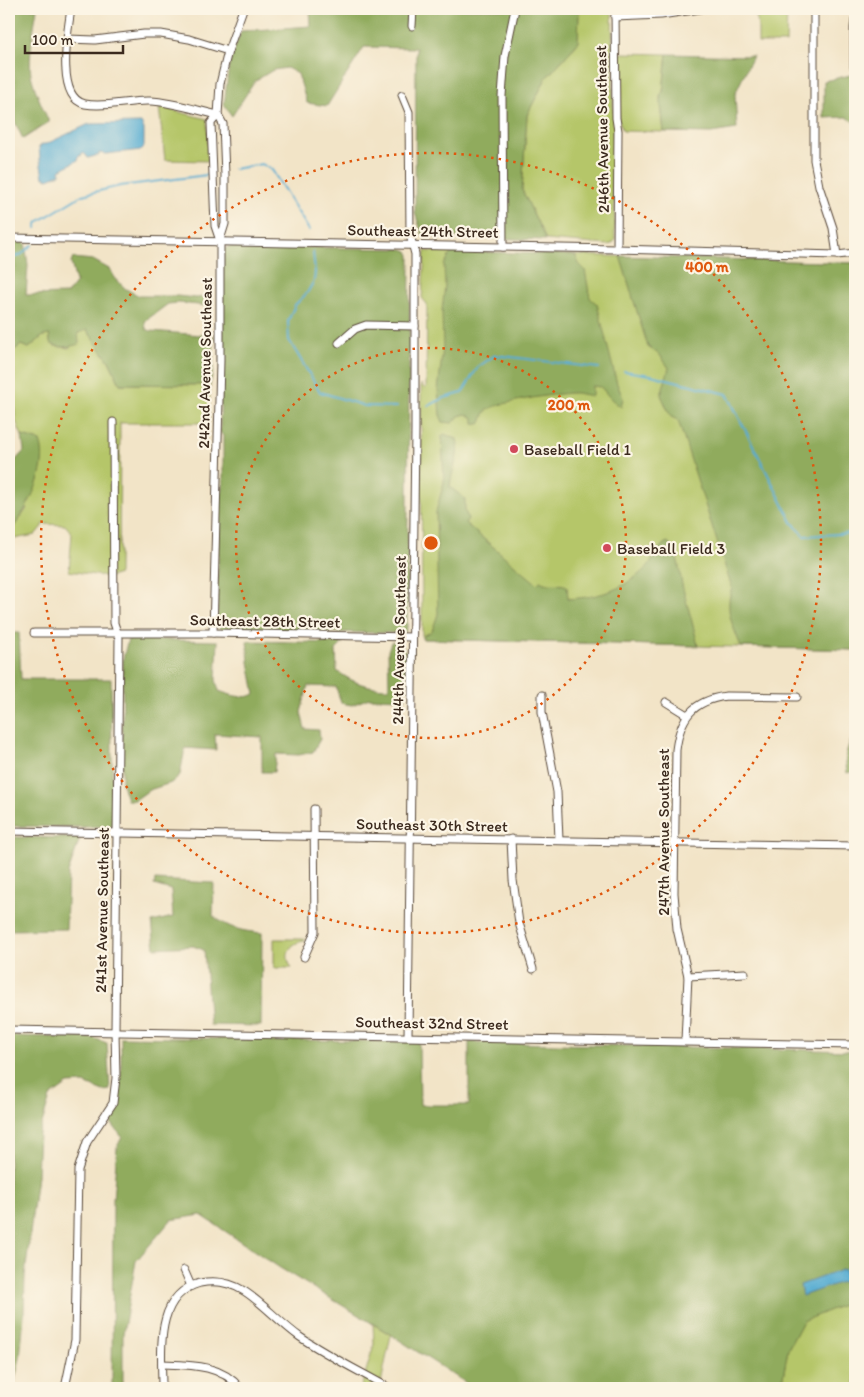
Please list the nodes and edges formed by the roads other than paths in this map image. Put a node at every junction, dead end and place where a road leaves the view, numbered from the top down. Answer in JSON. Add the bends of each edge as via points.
{"nodes":[{"id":1,"x":71,"y":9,"type":"edge"},
{"id":2,"x":243,"y":9,"type":"edge"},
{"id":3,"x":413,"y":9,"type":"edge"},
{"id":4,"x":516,"y":9,"type":"edge"},
{"id":5,"x":700,"y":9,"type":"edge"},
{"id":6,"x":814,"y":9,"type":"edge"},
{"id":7,"x":615,"y":13,"type":"edge"},
{"id":8,"x":855,"y":19,"type":"edge"},
{"id":9,"x":412,"y":26,"type":"dead end"},
{"id":10,"x":67,"y":39,"type":"junction"},
{"id":11,"x":228,"y":51,"type":"junction"},
{"id":12,"x":854,"y":67,"type":"dead end"},
{"id":13,"x":402,"y":95,"type":"dead end"},
{"id":14,"x":218,"y":115,"type":"junction"},
{"id":15,"x":9,"y":238,"type":"edge"},
{"id":16,"x":220,"y":241,"type":"junction"},
{"id":17,"x":413,"y":245,"type":"junction"},
{"id":18,"x":503,"y":247,"type":"junction"},
{"id":19,"x":617,"y":249,"type":"junction"},
{"id":20,"x":855,"y":253,"type":"edge"},
{"id":21,"x":837,"y":255,"type":"junction"},
{"id":22,"x":415,"y":326,"type":"junction"},
{"id":23,"x":339,"y":343,"type":"dead end"},
{"id":24,"x":113,"y":422,"type":"dead end"},
{"id":25,"x":34,"y":633,"type":"dead end"},
{"id":26,"x":117,"y":633,"type":"junction"},
{"id":27,"x":213,"y":633,"type":"junction"},
{"id":28,"x":412,"y":637,"type":"junction"},
{"id":29,"x":542,"y":695,"type":"dead end"},
{"id":30,"x":797,"y":696,"type":"dead end"},
{"id":31,"x":666,"y":702,"type":"dead end"},
{"id":32,"x":687,"y":715,"type":"junction"},
{"id":33,"x":314,"y":809,"type":"dead end"},
{"id":34,"x":9,"y":831,"type":"edge"},
{"id":35,"x":117,"y":834,"type":"junction"},
{"id":36,"x":314,"y":836,"type":"junction"},
{"id":37,"x":411,"y":838,"type":"junction"},
{"id":38,"x":511,"y":839,"type":"junction"},
{"id":39,"x":560,"y":840,"type":"junction"},
{"id":40,"x":675,"y":842,"type":"junction"},
{"id":41,"x":855,"y":846,"type":"edge"},
{"id":42,"x":304,"y":957,"type":"dead end"},
{"id":43,"x":533,"y":969,"type":"dead end"},
{"id":44,"x":745,"y":973,"type":"dead end"},
{"id":45,"x":688,"y":976,"type":"junction"},
{"id":46,"x":9,"y":1030,"type":"edge"},
{"id":47,"x":115,"y":1031,"type":"junction"},
{"id":48,"x":408,"y":1036,"type":"junction"},
{"id":49,"x":685,"y":1041,"type":"junction"},
{"id":50,"x":855,"y":1045,"type":"edge"},
{"id":51,"x":184,"y":1270,"type":"dead end"},
{"id":52,"x":192,"y":1286,"type":"junction"},
{"id":53,"x":162,"y":1364,"type":"junction"},
{"id":54,"x":65,"y":1388,"type":"edge"},
{"id":55,"x":162,"y":1388,"type":"edge"},
{"id":56,"x":240,"y":1388,"type":"edge"},
{"id":57,"x":389,"y":1388,"type":"edge"}],
"edges":[{"from":1,"to":10,"type":"street"},
{"from":2,"to":11,"type":"street","name":"242nd Avenue Southeast"},
{"from":3,"to":9,"type":"street"},
{"from":4,"to":18,"type":"street","via":[[505,56],[502,96]]},
{"from":5,"to":7,"type":"street","via":[[661,14]]},
{"from":6,"to":21,"type":"street","via":[[814,160]]},
{"from":7,"to":19,"type":"street","name":"246th Avenue Southeast"},
{"from":8,"to":12,"type":"street"},
{"from":10,"to":11,"type":"street","via":[[161,34]]},
{"from":10,"to":14,"type":"street","via":[[66,74],[70,89],[80,102],[150,101]]},
{"from":11,"to":14,"type":"street","name":"242nd Avenue Southeast","via":[[220,84]]},
{"from":13,"to":17,"type":"street","name":"244th Avenue Southeast","via":[[408,112],[410,235]]},
{"from":14,"to":16,"type":"street","name":"242nd Avenue Southeast","via":[[223,124],[225,176],[225,224]]},
{"from":14,"to":16,"type":"street","name":"242nd Avenue Southeast","via":[[211,123],[215,226]]},
{"from":15,"to":16,"type":"street","name":"Southeast 24th Street"},
{"from":16,"to":17,"type":"street","name":"Southeast 24th Street"},
{"from":16,"to":27,"type":"street","name":"242nd Avenue Southeast"},
{"from":17,"to":18,"type":"street","name":"Southeast 24th Street"},
{"from":17,"to":22,"type":"street","name":"244th Avenue Southeast"},
{"from":18,"to":19,"type":"street","name":"Southeast 24th Street"},
{"from":19,"to":21,"type":"street","name":"Southeast 24th Street"},
{"from":20,"to":21,"type":"street","name":"Southeast 24th Street"},
{"from":22,"to":23,"type":"street","via":[[366,326],[355,329]]},
{"from":22,"to":28,"type":"street","name":"244th Avenue Southeast"},
{"from":24,"to":26,"type":"street","name":"241st Avenue Southeast","via":[[114,623]]},
{"from":25,"to":26,"type":"street","name":"Southeast 28th Street"},
{"from":26,"to":27,"type":"street","name":"Southeast 28th Street"},
{"from":26,"to":35,"type":"street","name":"241st Avenue Southeast"},
{"from":27,"to":28,"type":"street","name":"Southeast 28th Street"},
{"from":28,"to":37,"type":"street","name":"244th Avenue Southeast"},
{"from":29,"to":39,"type":"street","via":[[542,712],[557,792]]},
{"from":30,"to":32,"type":"street","via":[[714,698]]},
{"from":31,"to":32,"type":"street"},
{"from":32,"to":40,"type":"street","name":"247th Avenue Southeast","via":[[680,727],[676,750]]},
{"from":33,"to":36,"type":"street"},
{"from":34,"to":35,"type":"street","name":"Southeast 30th Street"},
{"from":35,"to":36,"type":"street","name":"Southeast 30th Street"},
{"from":35,"to":47,"type":"street","name":"241st Avenue Southeast"},
{"from":36,"to":37,"type":"street","name":"Southeast 30th Street"},
{"from":36,"to":42,"type":"street","via":[[316,932]]},
{"from":37,"to":38,"type":"street","name":"Southeast 30th Street"},
{"from":37,"to":48,"type":"street","name":"244th Avenue Southeast"},
{"from":38,"to":39,"type":"street","name":"Southeast 30th Street"},
{"from":38,"to":43,"type":"street","via":[[519,922]]},
{"from":39,"to":40,"type":"street","name":"Southeast 30th Street"},
{"from":40,"to":41,"type":"street","name":"Southeast 30th Street"},
{"from":40,"to":45,"type":"street","name":"247th Avenue Southeast","via":[[675,913]]},
{"from":44,"to":45,"type":"street"},
{"from":45,"to":49,"type":"street","name":"247th Avenue Southeast"},
{"from":46,"to":47,"type":"street","name":"Southeast 32nd Street"},
{"from":47,"to":48,"type":"street","name":"Southeast 32nd Street"},
{"from":47,"to":54,"type":"street","name":"241st Avenue Southeast","via":[[113,1103],[87,1142],[78,1170],[75,1340]]},
{"from":48,"to":49,"type":"street","name":"Southeast 32nd Street"},
{"from":49,"to":50,"type":"street","name":"Southeast 32nd Street"},
{"from":51,"to":52,"type":"street"},
{"from":52,"to":53,"type":"street","via":[[174,1300],[166,1314]]},
{"from":52,"to":57,"type":"street","via":[[222,1282],[243,1290],[299,1336]]},
{"from":53,"to":55,"type":"street"},
{"from":53,"to":56,"type":"street","via":[[209,1368],[230,1378]]}]}
